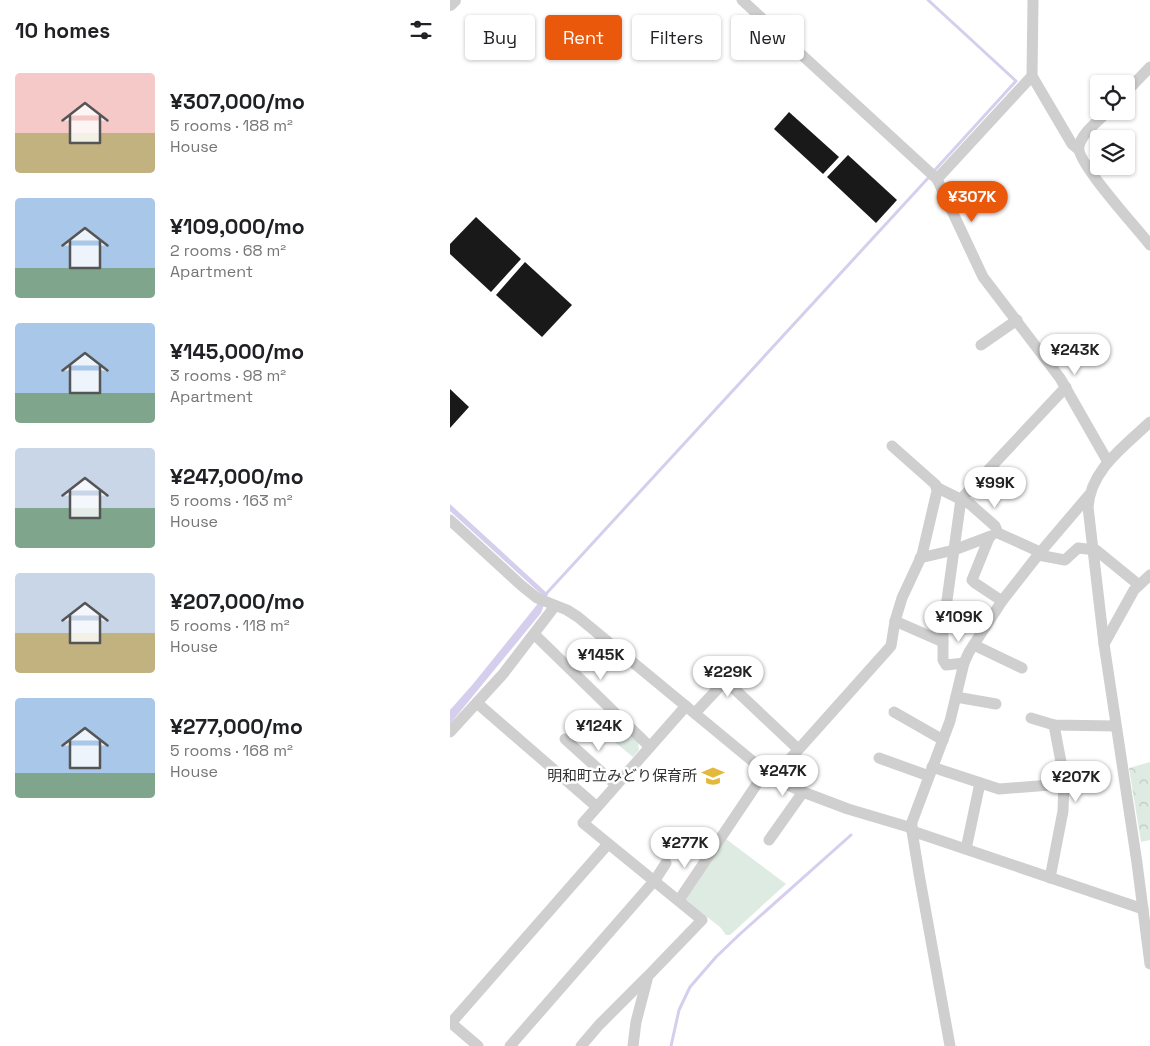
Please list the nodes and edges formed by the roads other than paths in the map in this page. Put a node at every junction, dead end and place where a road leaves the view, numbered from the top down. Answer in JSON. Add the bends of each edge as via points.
{"nodes":[{"id":1,"x":454,"y":0,"type":"edge"},
{"id":2,"x":742,"y":0,"type":"edge"},
{"id":3,"x":1033,"y":0,"type":"edge"},
{"id":4,"x":450,"y":4,"type":"edge"},
{"id":5,"x":1150,"y":67,"type":"edge"},
{"id":6,"x":1032,"y":76,"type":"junction"},
{"id":7,"x":1135,"y":83,"type":"edge"},
{"id":8,"x":1099,"y":120,"type":"edge"},
{"id":9,"x":1078,"y":149,"type":"junction"},
{"id":10,"x":937,"y":179,"type":"junction"},
{"id":11,"x":1150,"y":245,"type":"edge"},
{"id":12,"x":1017,"y":320,"type":"junction"},
{"id":13,"x":981,"y":345,"type":"dead end"},
{"id":14,"x":1066,"y":387,"type":"junction"},
{"id":15,"x":1150,"y":422,"type":"edge"},
{"id":16,"x":892,"y":446,"type":"dead end"},
{"id":17,"x":1108,"y":462,"type":"junction"},
{"id":18,"x":936,"y":487,"type":"junction"},
{"id":19,"x":1089,"y":495,"type":"junction"},
{"id":20,"x":961,"y":499,"type":"junction"},
{"id":21,"x":450,"y":520,"type":"edge"},
{"id":22,"x":993,"y":536,"type":"junction"},
{"id":23,"x":1091,"y":549,"type":"junction"},
{"id":24,"x":954,"y":550,"type":"junction"},
{"id":25,"x":1039,"y":553,"type":"junction"},
{"id":26,"x":920,"y":558,"type":"junction"},
{"id":27,"x":1150,"y":575,"type":"edge"},
{"id":28,"x":1139,"y":585,"type":"junction"},
{"id":29,"x":1002,"y":601,"type":"junction"},
{"id":30,"x":553,"y":605,"type":"junction"},
{"id":31,"x":895,"y":621,"type":"junction"},
{"id":32,"x":534,"y":634,"type":"junction"},
{"id":33,"x":943,"y":642,"type":"junction"},
{"id":34,"x":1104,"y":644,"type":"junction"},
{"id":35,"x":974,"y":645,"type":"junction"},
{"id":36,"x":964,"y":663,"type":"junction"},
{"id":37,"x":742,"y":664,"type":"dead end"},
{"id":38,"x":1022,"y":668,"type":"dead end"},
{"id":39,"x":726,"y":681,"type":"junction"},
{"id":40,"x":956,"y":697,"type":"junction"},
{"id":41,"x":477,"y":703,"type":"junction"},
{"id":42,"x":996,"y":704,"type":"dead end"},
{"id":43,"x":690,"y":710,"type":"junction"},
{"id":44,"x":894,"y":712,"type":"dead end"},
{"id":45,"x":1031,"y":718,"type":"dead end"},
{"id":46,"x":1054,"y":725,"type":"junction"},
{"id":47,"x":1115,"y":726,"type":"junction"},
{"id":48,"x":450,"y":732,"type":"edge"},
{"id":49,"x":565,"y":739,"type":"dead end"},
{"id":50,"x":943,"y":740,"type":"junction"},
{"id":51,"x":650,"y":747,"type":"junction"},
{"id":52,"x":798,"y":749,"type":"junction"},
{"id":53,"x":879,"y":758,"type":"dead end"},
{"id":54,"x":930,"y":772,"type":"junction"},
{"id":55,"x":769,"y":775,"type":"junction"},
{"id":56,"x":980,"y":783,"type":"junction"},
{"id":57,"x":1063,"y":784,"type":"junction"},
{"id":58,"x":616,"y":785,"type":"junction"},
{"id":59,"x":803,"y":792,"type":"junction"},
{"id":60,"x":597,"y":807,"type":"junction"},
{"id":61,"x":912,"y":829,"type":"junction"},
{"id":62,"x":769,"y":840,"type":"dead end"},
{"id":63,"x":608,"y":844,"type":"junction"},
{"id":64,"x":966,"y":849,"type":"junction"},
{"id":65,"x":666,"y":862,"type":"dead end"},
{"id":66,"x":1050,"y":878,"type":"junction"},
{"id":67,"x":655,"y":880,"type":"junction"},
{"id":68,"x":679,"y":900,"type":"junction"},
{"id":69,"x":1143,"y":909,"type":"junction"},
{"id":70,"x":1148,"y":933,"type":"edge"},
{"id":71,"x":1150,"y":964,"type":"edge"},
{"id":72,"x":648,"y":976,"type":"junction"},
{"id":73,"x":478,"y":1046,"type":"edge"},
{"id":74,"x":510,"y":1046,"type":"edge"},
{"id":75,"x":581,"y":1046,"type":"edge"},
{"id":76,"x":633,"y":1046,"type":"edge"},
{"id":77,"x":950,"y":1046,"type":"edge"}],
"edges":[{"from":1,"to":4,"type":"street"},
{"from":2,"to":10,"type":"street"},
{"from":3,"to":6,"type":"street"},
{"from":5,"to":7,"type":"street"},
{"from":6,"to":9,"type":"street"},
{"from":6,"to":10,"type":"street"},
{"from":8,"to":9,"type":"street","via":[[1083,137]]},
{"from":9,"to":11,"type":"street","via":[[1083,163]]},
{"from":10,"to":12,"type":"street","via":[[984,277]]},
{"from":12,"to":13,"type":"street"},
{"from":12,"to":14,"type":"street"},
{"from":14,"to":17,"type":"street"},
{"from":14,"to":20,"type":"street"},
{"from":15,"to":17,"type":"street"},
{"from":16,"to":18,"type":"street"},
{"from":17,"to":19,"type":"street"},
{"from":18,"to":20,"type":"street"},
{"from":18,"to":26,"type":"street"},
{"from":19,"to":23,"type":"street"},
{"from":19,"to":25,"type":"street"},
{"from":20,"to":22,"type":"street","via":[[995,526]]},
{"from":20,"to":24,"type":"street"},
{"from":21,"to":30,"type":"street","via":[[522,586]]},
{"from":22,"to":24,"type":"street"},
{"from":22,"to":25,"type":"street"},
{"from":22,"to":29,"type":"street","via":[[972,580]]},
{"from":23,"to":25,"type":"street","via":[[1078,548],[1065,560]]},
{"from":23,"to":28,"type":"street"},
{"from":23,"to":34,"type":"street"},
{"from":24,"to":26,"type":"street"},
{"from":24,"to":33,"type":"street"},
{"from":25,"to":29,"type":"street"},
{"from":26,"to":31,"type":"street"},
{"from":27,"to":28,"type":"street"},
{"from":28,"to":34,"type":"street"},
{"from":29,"to":35,"type":"street"},
{"from":30,"to":32,"type":"street"},
{"from":30,"to":43,"type":"street","via":[[578,617]]},
{"from":31,"to":33,"type":"street"},
{"from":31,"to":52,"type":"street","via":[[891,646]]},
{"from":32,"to":41,"type":"street"},
{"from":32,"to":51,"type":"street"},
{"from":33,"to":36,"type":"street","via":[[946,665]]},
{"from":34,"to":47,"type":"street"},
{"from":35,"to":36,"type":"street"},
{"from":35,"to":38,"type":"street"},
{"from":36,"to":40,"type":"street"},
{"from":37,"to":39,"type":"street"},
{"from":39,"to":43,"type":"street"},
{"from":39,"to":52,"type":"street"},
{"from":40,"to":42,"type":"street"},
{"from":40,"to":50,"type":"street"},
{"from":41,"to":48,"type":"street"},
{"from":41,"to":60,"type":"street"},
{"from":43,"to":51,"type":"street"},
{"from":43,"to":55,"type":"street"},
{"from":44,"to":50,"type":"street"},
{"from":45,"to":46,"type":"street"},
{"from":46,"to":47,"type":"street"},
{"from":46,"to":57,"type":"street"},
{"from":47,"to":69,"type":"street"},
{"from":49,"to":58,"type":"street"},
{"from":50,"to":54,"type":"street"},
{"from":51,"to":58,"type":"street"},
{"from":52,"to":55,"type":"street"},
{"from":53,"to":54,"type":"street"},
{"from":54,"to":56,"type":"street"},
{"from":54,"to":61,"type":"street"},
{"from":55,"to":59,"type":"street"},
{"from":55,"to":68,"type":"street"},
{"from":56,"to":57,"type":"street","via":[[999,789]]},
{"from":56,"to":64,"type":"street"},
{"from":57,"to":66,"type":"street","via":[[1063,811]]},
{"from":58,"to":60,"type":"street"},
{"from":59,"to":61,"type":"street"},
{"from":59,"to":62,"type":"street"},
{"from":60,"to":63,"type":"street","via":[[583,823]]},
{"from":61,"to":64,"type":"street"},
{"from":61,"to":77,"type":"street"},
{"from":63,"to":67,"type":"street"},
{"from":63,"to":73,"type":"street","via":[[452,1023]]},
{"from":64,"to":66,"type":"street"},
{"from":65,"to":67,"type":"street"},
{"from":66,"to":69,"type":"street"},
{"from":67,"to":68,"type":"street"},
{"from":67,"to":74,"type":"street"},
{"from":68,"to":72,"type":"street","via":[[702,920]]},
{"from":69,"to":70,"type":"street"},
{"from":70,"to":71,"type":"street"},
{"from":72,"to":75,"type":"street"},
{"from":72,"to":76,"type":"street"}]}
